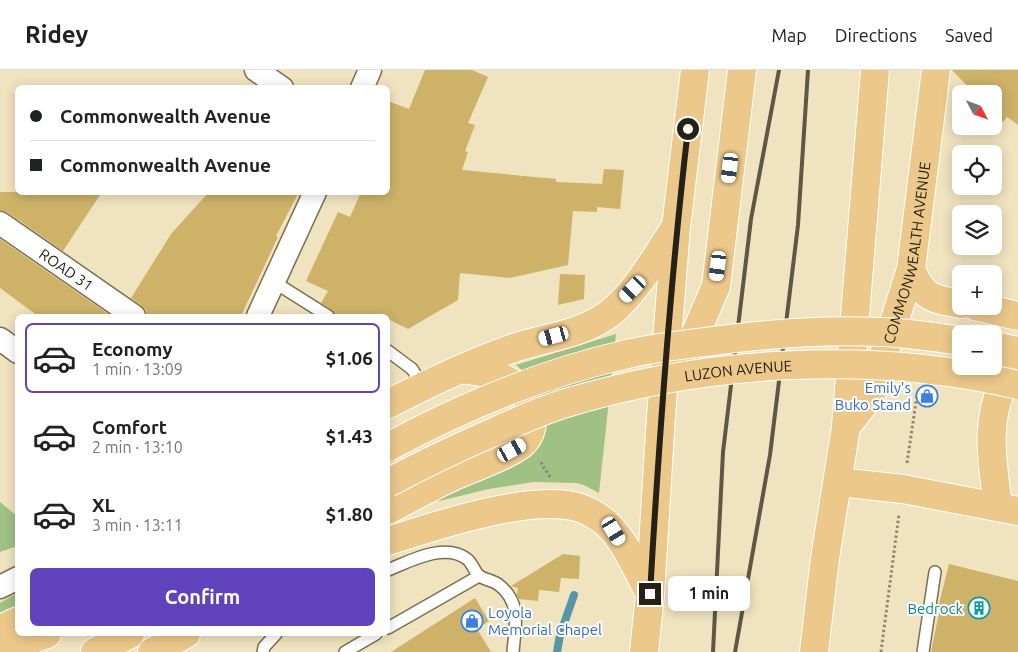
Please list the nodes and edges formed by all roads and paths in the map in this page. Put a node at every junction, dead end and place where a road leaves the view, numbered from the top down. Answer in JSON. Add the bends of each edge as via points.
{"nodes":[{"id":1,"x":256,"y":70,"type":"edge"},
{"id":2,"x":370,"y":70,"type":"edge"},
{"id":3,"x":695,"y":70,"type":"edge"},
{"id":4,"x":742,"y":70,"type":"edge"},
{"id":5,"x":875,"y":70,"type":"edge"},
{"id":6,"x":936,"y":70,"type":"edge"},
{"id":7,"x":278,"y":85,"type":"edge"},
{"id":8,"x":363,"y":85,"type":"edge"},
{"id":9,"x":314,"y":195,"type":"edge"},
{"id":10,"x":0,"y":223,"type":"edge"},
{"id":11,"x":676,"y":227,"type":"junction"},
{"id":12,"x":911,"y":269,"type":"junction"},
{"id":13,"x":274,"y":282,"type":"junction"},
{"id":14,"x":952,"y":302,"type":"edge"},
{"id":15,"x":1002,"y":312,"type":"edge"},
{"id":16,"x":131,"y":314,"type":"edge"},
{"id":17,"x":259,"y":314,"type":"edge"},
{"id":18,"x":325,"y":314,"type":"edge"},
{"id":19,"x":1018,"y":316,"type":"edge"},
{"id":20,"x":0,"y":339,"type":"edge"},
{"id":21,"x":952,"y":340,"type":"edge"},
{"id":22,"x":1002,"y":348,"type":"edge"},
{"id":23,"x":15,"y":350,"type":"edge"},
{"id":24,"x":1018,"y":351,"type":"edge"},
{"id":25,"x":390,"y":352,"type":"edge"},
{"id":26,"x":1018,"y":364,"type":"edge"},
{"id":27,"x":461,"y":369,"type":"junction"},
{"id":28,"x":1018,"y":385,"type":"edge"},
{"id":29,"x":423,"y":386,"type":"junction"},
{"id":30,"x":390,"y":403,"type":"edge"},
{"id":31,"x":661,"y":416,"type":"junction"},
{"id":32,"x":846,"y":427,"type":"junction"},
{"id":33,"x":390,"y":446,"type":"edge"},
{"id":34,"x":540,"y":460,"type":"dead end"},
{"id":35,"x":552,"y":478,"type":"dead end"},
{"id":36,"x":390,"y":482,"type":"edge"},
{"id":37,"x":839,"y":482,"type":"junction"},
{"id":38,"x":903,"y":489,"type":"junction"},
{"id":39,"x":390,"y":509,"type":"edge"},
{"id":40,"x":1008,"y":509,"type":"edge"},
{"id":41,"x":390,"y":540,"type":"edge"},
{"id":42,"x":390,"y":569,"type":"edge"},
{"id":43,"x":935,"y":572,"type":"dead end"},
{"id":44,"x":479,"y":576,"type":"junction"},
{"id":45,"x":15,"y":580,"type":"edge"},
{"id":46,"x":0,"y":587,"type":"edge"},
{"id":47,"x":650,"y":594,"type":"junction"},
{"id":48,"x":15,"y":622,"type":"edge"},
{"id":49,"x":390,"y":627,"type":"edge"},
{"id":50,"x":0,"y":629,"type":"edge"},
{"id":51,"x":41,"y":636,"type":"edge"},
{"id":52,"x":126,"y":636,"type":"edge"},
{"id":53,"x":182,"y":636,"type":"edge"},
{"id":54,"x":274,"y":636,"type":"edge"},
{"id":55,"x":373,"y":636,"type":"edge"},
{"id":56,"x":0,"y":651,"type":"edge"},
{"id":57,"x":96,"y":652,"type":"edge"},
{"id":58,"x":152,"y":652,"type":"edge"},
{"id":59,"x":263,"y":652,"type":"edge"},
{"id":60,"x":345,"y":652,"type":"edge"},
{"id":61,"x":514,"y":652,"type":"edge"},
{"id":62,"x":644,"y":652,"type":"edge"},
{"id":63,"x":814,"y":652,"type":"edge"},
{"id":64,"x":881,"y":652,"type":"edge"},
{"id":65,"x":923,"y":652,"type":"edge"}],
"edges":[{"from":1,"to":7,"type":"street"},
{"from":2,"to":8,"type":"street"},
{"from":3,"to":11,"type":"main road"},
{"from":4,"to":31,"type":"main road","via":[[716,286]]},
{"from":5,"to":32,"type":"main road"},
{"from":6,"to":12,"type":"main road","name":"COMMONWEALTH AVENUE"},
{"from":9,"to":13,"type":"street"},
{"from":10,"to":16,"type":"street","name":"ROAD 31"},
{"from":11,"to":27,"type":"main road","via":[[633,289],[610,313],[586,327],[516,347]]},
{"from":11,"to":31,"type":"main road"},
{"from":12,"to":14,"type":"main road","via":[[918,286],[932,298]]},
{"from":12,"to":32,"type":"main road","name":"COMMONWEALTH AVENUE","via":[[872,395]]},
{"from":13,"to":17,"type":"street"},
{"from":13,"to":18,"type":"lane"},
{"from":15,"to":19,"type":"main road"},
{"from":20,"to":23,"type":"street"},
{"from":21,"to":33,"type":"main road","name":"LUZON AVENUE","bridge":true,"via":[[881,332],[799,333],[751,336],[626,354],[525,385]]},
{"from":22,"to":24,"type":"main road"},
{"from":25,"to":29,"type":"lane","via":[[412,369]]},
{"from":26,"to":40,"type":"main road","via":[[1005,381],[995,406],[990,442]]},
{"from":27,"to":29,"type":"main road"},
{"from":27,"to":39,"type":"main road","via":[[500,376],[515,384],[529,402],[532,412],[528,436],[523,444],[512,450]]},
{"from":28,"to":36,"type":"main road","name":"LUZON AVENUE","bridge":true,"via":[[952,372],[860,365],[800,365],[676,376],[634,384],[537,413]]},
{"from":29,"to":30,"type":"main road"},
{"from":31,"to":47,"type":"main road"},
{"from":32,"to":37,"type":"main road"},
{"from":34,"to":35,"type":"path"},
{"from":37,"to":38,"type":"main road"},
{"from":37,"to":63,"type":"main road","via":[[825,558]]},
{"from":38,"to":40,"type":"main road"},
{"from":38,"to":64,"type":"path"},
{"from":41,"to":47,"type":"main road","via":[[516,508],[548,504],[575,506],[597,517],[614,531]]},
{"from":42,"to":44,"type":"lane","via":[[424,555],[453,552],[468,560]]},
{"from":43,"to":65,"type":"lane"},
{"from":44,"to":49,"type":"lane"},
{"from":44,"to":61,"type":"lane","via":[[497,583],[510,594],[516,609]]},
{"from":45,"to":46,"type":"street"},
{"from":47,"to":62,"type":"main road"},
{"from":48,"to":50,"type":"main road"},
{"from":51,"to":56,"type":"main road"},
{"from":52,"to":57,"type":"main road"},
{"from":53,"to":58,"type":"main road"},
{"from":54,"to":59,"type":"lane"},
{"from":55,"to":60,"type":"lane"}]}
